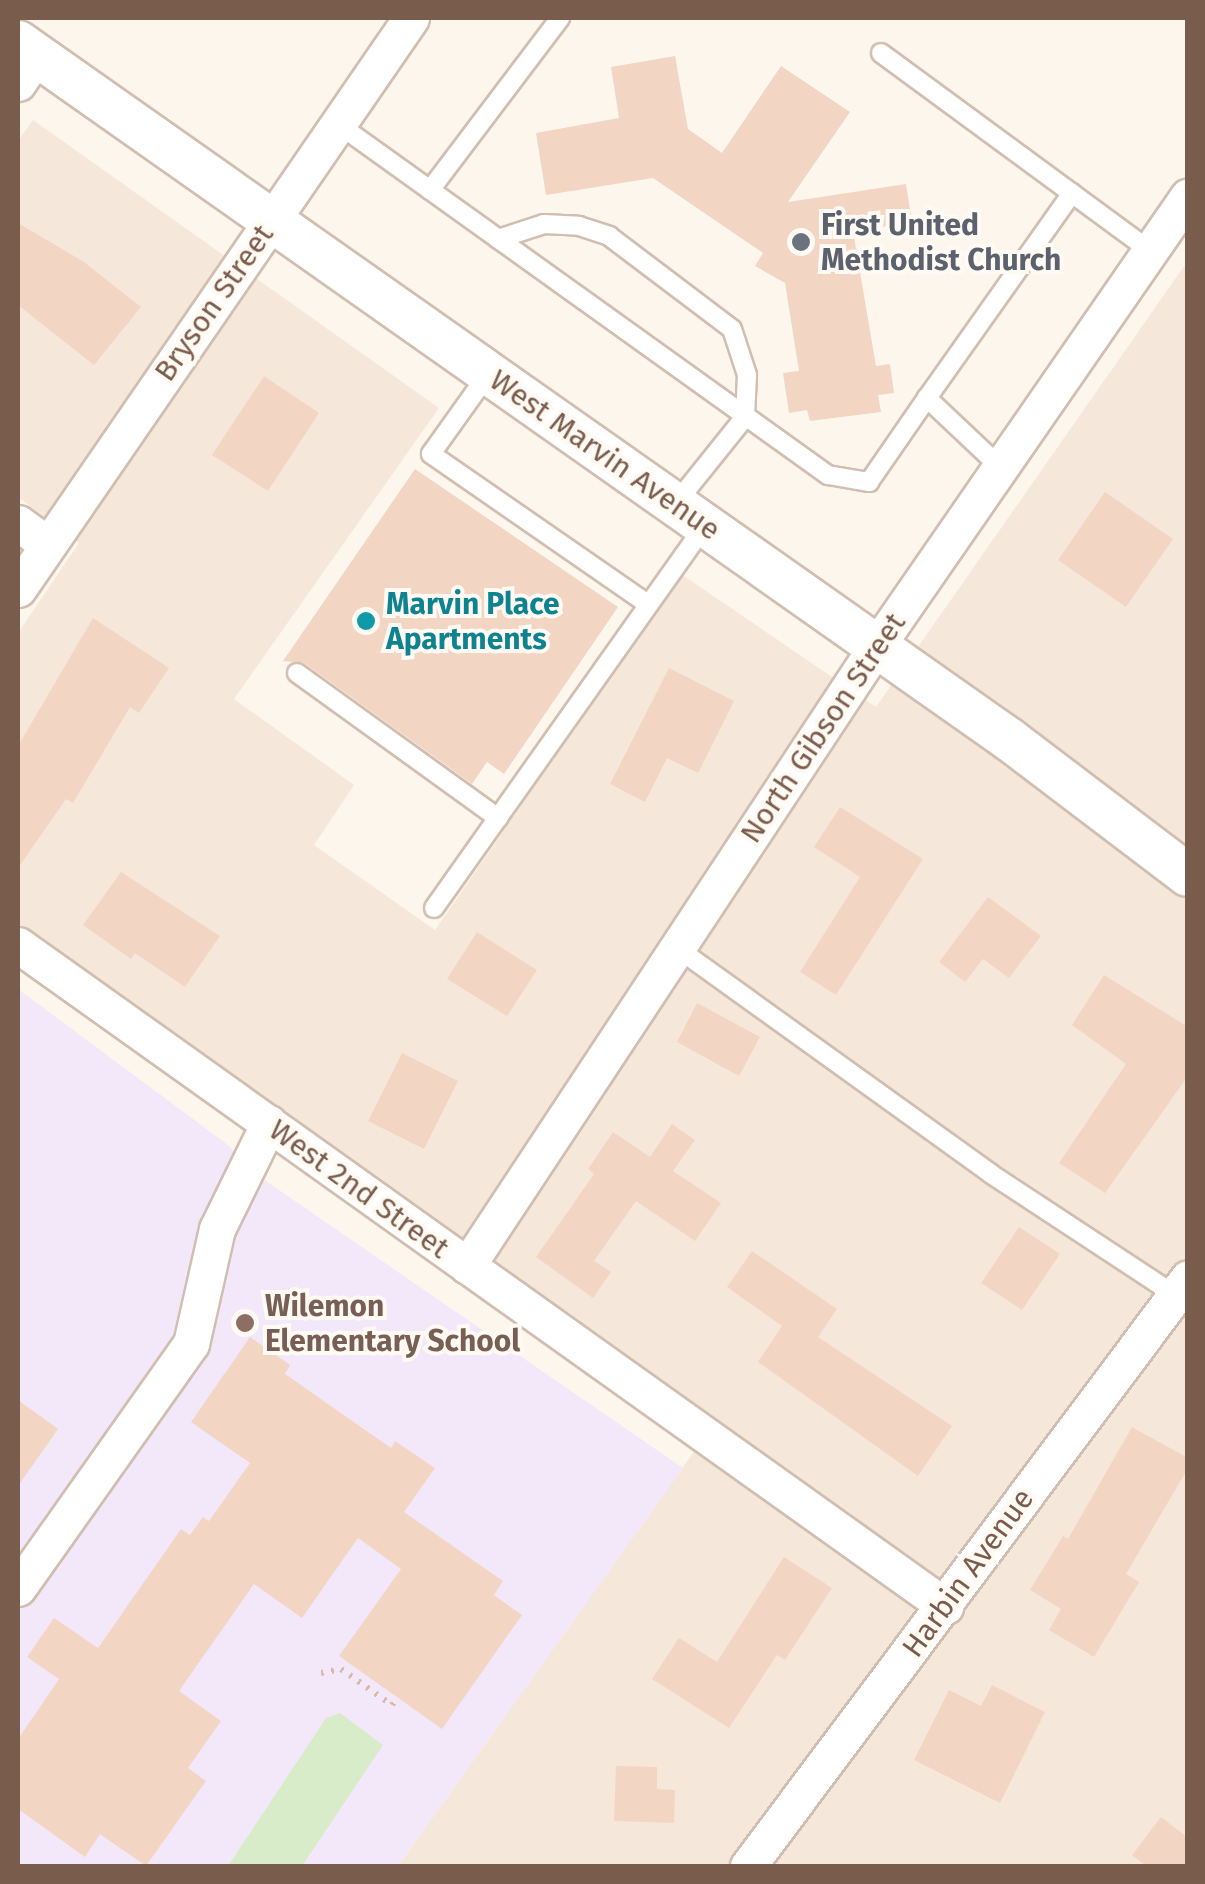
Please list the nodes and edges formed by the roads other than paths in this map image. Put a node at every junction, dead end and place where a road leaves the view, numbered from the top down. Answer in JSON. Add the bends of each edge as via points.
{"nodes":[{"id":1,"x":411,"y":18,"type":"edge"},
{"id":2,"x":560,"y":18,"type":"edge"},
{"id":3,"x":882,"y":53,"type":"dead end"},
{"id":4,"x":24,"y":60,"type":"edge"},
{"id":5,"x":338,"y":124,"type":"junction"},
{"id":6,"x":430,"y":190,"type":"junction"},
{"id":7,"x":1072,"y":192,"type":"junction"},
{"id":8,"x":1188,"y":196,"type":"edge"},
{"id":9,"x":270,"y":221,"type":"junction"},
{"id":10,"x":498,"y":239,"type":"junction"},
{"id":11,"x":1149,"y":250,"type":"junction"},
{"id":12,"x":489,"y":374,"type":"junction"},
{"id":13,"x":927,"y":398,"type":"junction"},
{"id":14,"x":745,"y":417,"type":"junction"},
{"id":15,"x":998,"y":465,"type":"junction"},
{"id":16,"x":690,"y":515,"type":"junction"},
{"id":17,"x":32,"y":533,"type":"edge"},
{"id":18,"x":18,"y":589,"type":"edge"},
{"id":19,"x":648,"y":604,"type":"junction"},
{"id":20,"x":876,"y":647,"type":"junction"},
{"id":21,"x":296,"y":674,"type":"dead end"},
{"id":22,"x":498,"y":818,"type":"junction"},
{"id":23,"x":1188,"y":875,"type":"edge"},
{"id":24,"x":434,"y":908,"type":"dead end"},
{"id":25,"x":18,"y":945,"type":"edge"},
{"id":26,"x":677,"y":948,"type":"junction"},
{"id":27,"x":269,"y":1124,"type":"junction"},
{"id":28,"x":466,"y":1266,"type":"junction"},
{"id":29,"x":1181,"y":1287,"type":"edge"},
{"id":30,"x":18,"y":1588,"type":"edge"},
{"id":31,"x":946,"y":1606,"type":"junction"},
{"id":32,"x":748,"y":1866,"type":"edge"}],
"edges":[{"from":1,"to":5,"type":"street","name":"Bryson Street"},
{"from":2,"to":6,"type":"lane"},
{"from":3,"to":7,"type":"lane"},
{"from":4,"to":9,"type":"street","name":"West Marvin Avenue"},
{"from":5,"to":6,"type":"lane"},
{"from":5,"to":9,"type":"street","name":"Bryson Street"},
{"from":6,"to":10,"type":"lane"},
{"from":7,"to":11,"type":"lane"},
{"from":7,"to":13,"type":"lane"},
{"from":8,"to":11,"type":"street","name":"North Gibson Street"},
{"from":9,"to":12,"type":"street","name":"West Marvin Avenue"},
{"from":9,"to":17,"type":"street","name":"Bryson Street"},
{"from":10,"to":14,"type":"lane"},
{"from":10,"to":14,"type":"lane","via":[[544,224],[608,236],[732,329],[747,375]]},
{"from":11,"to":15,"type":"street","name":"North Gibson Street"},
{"from":12,"to":16,"type":"street","name":"West Marvin Avenue"},
{"from":12,"to":19,"type":"lane","via":[[431,454]]},
{"from":13,"to":14,"type":"lane","via":[[869,482],[828,475]]},
{"from":13,"to":15,"type":"lane"},
{"from":14,"to":16,"type":"lane"},
{"from":15,"to":20,"type":"street","name":"North Gibson Street"},
{"from":16,"to":19,"type":"lane"},
{"from":16,"to":20,"type":"street","name":"West Marvin Avenue"},
{"from":17,"to":18,"type":"street","name":"Bryson Street"},
{"from":19,"to":22,"type":"lane"},
{"from":20,"to":23,"type":"street","name":"West Marvin Avenue"},
{"from":20,"to":26,"type":"street","name":"North Gibson Street"},
{"from":21,"to":22,"type":"lane"},
{"from":22,"to":24,"type":"lane"},
{"from":25,"to":27,"type":"street","name":"West 2nd Street"},
{"from":26,"to":28,"type":"street","name":"North Gibson Street"},
{"from":26,"to":29,"type":"lane","via":[[991,1174]]},
{"from":27,"to":28,"type":"street","name":"West 2nd Street"},
{"from":27,"to":30,"type":"street","via":[[217,1228],[191,1344]]},
{"from":28,"to":31,"type":"street","name":"West 2nd Street"},
{"from":29,"to":31,"type":"street","name":"Harbin Avenue"},
{"from":31,"to":32,"type":"street","name":"Harbin Avenue"}]}
